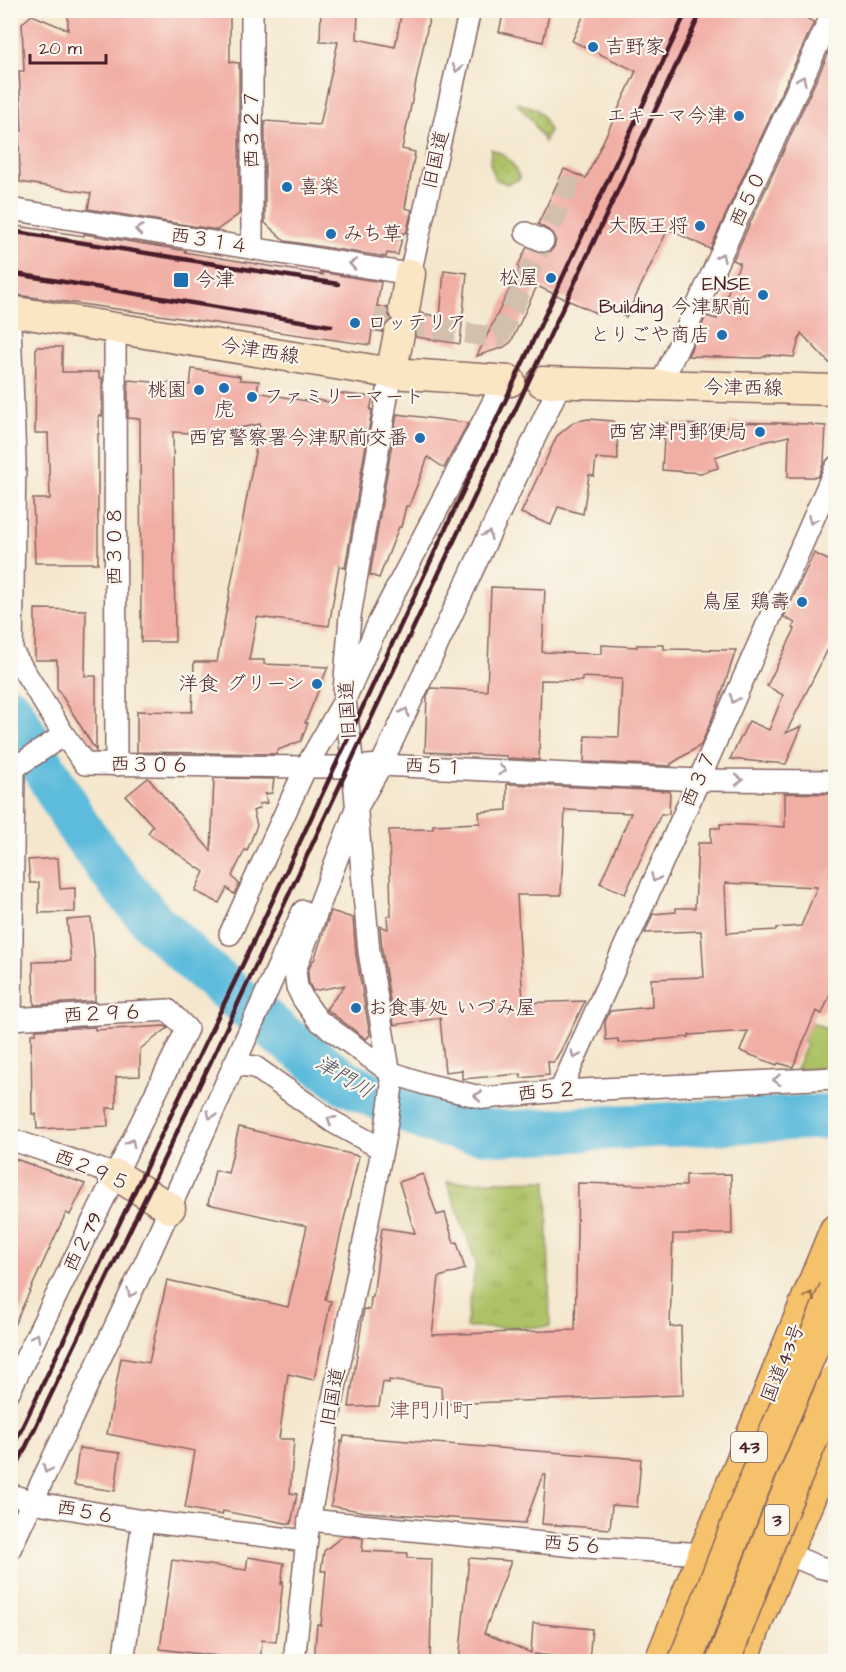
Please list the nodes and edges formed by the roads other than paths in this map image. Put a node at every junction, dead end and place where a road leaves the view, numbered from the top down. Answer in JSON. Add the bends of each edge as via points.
{"nodes":[{"id":1,"x":252,"y":10,"type":"edge"},
{"id":2,"x":470,"y":10,"type":"edge"},
{"id":3,"x":834,"y":10,"type":"edge"},
{"id":4,"x":10,"y":209,"type":"edge"},
{"id":5,"x":252,"y":248,"type":"junction"},
{"id":6,"x":410,"y":274,"type":"junction"},
{"id":7,"x":10,"y":311,"type":"edge"},
{"id":8,"x":10,"y":326,"type":"edge"},
{"id":9,"x":115,"y":327,"type":"junction"},
{"id":10,"x":391,"y":373,"type":"junction"},
{"id":11,"x":507,"y":381,"type":"joint"},
{"id":12,"x":551,"y":383,"type":"joint"},
{"id":13,"x":660,"y":386,"type":"junction"},
{"id":14,"x":836,"y":390,"type":"edge"},
{"id":15,"x":836,"y":467,"type":"edge"},
{"id":16,"x":11,"y":649,"type":"edge"},
{"id":17,"x":345,"y":699,"type":"junction"},
{"id":18,"x":64,"y":735,"type":"junction"},
{"id":19,"x":116,"y":765,"type":"junction"},
{"id":20,"x":381,"y":765,"type":"junction"},
{"id":21,"x":306,"y":767,"type":"junction"},
{"id":22,"x":353,"y":767,"type":"junction"},
{"id":23,"x":12,"y":768,"type":"edge"},
{"id":24,"x":699,"y":780,"type":"junction"},
{"id":25,"x":836,"y":781,"type":"edge"},
{"id":26,"x":355,"y":811,"type":"junction"},
{"id":27,"x":340,"y":849,"type":"junction"},
{"id":28,"x":230,"y":934,"type":"dead end"},
{"id":29,"x":11,"y":1019,"type":"edge"},
{"id":30,"x":187,"y":1029,"type":"joint"},
{"id":31,"x":235,"y":1063,"type":"junction"},
{"id":32,"x":836,"y":1077,"type":"edge"},
{"id":33,"x":391,"y":1079,"type":"junction"},
{"id":34,"x":560,"y":1091,"type":"junction"},
{"id":35,"x":10,"y":1139,"type":"edge"},
{"id":36,"x":383,"y":1142,"type":"junction"},
{"id":37,"x":116,"y":1175,"type":"junction"},
{"id":38,"x":170,"y":1208,"type":"junction"},
{"id":39,"x":836,"y":1231,"type":"edge"},
{"id":40,"x":836,"y":1290,"type":"edge"},
{"id":41,"x":17,"y":1361,"type":"edge"},
{"id":42,"x":836,"y":1380,"type":"edge"},
{"id":43,"x":10,"y":1390,"type":"edge"},
{"id":44,"x":836,"y":1433,"type":"edge"},
{"id":45,"x":10,"y":1494,"type":"edge"},
{"id":46,"x":32,"y":1502,"type":"junction"},
{"id":47,"x":309,"y":1520,"type":"junction"},
{"id":48,"x":143,"y":1521,"type":"junction"},
{"id":49,"x":306,"y":1541,"type":"junction"},
{"id":50,"x":10,"y":1549,"type":"edge"},
{"id":51,"x":785,"y":1553,"type":"junction"},
{"id":52,"x":706,"y":1554,"type":"junction"},
{"id":53,"x":836,"y":1571,"type":"edge"},
{"id":54,"x":123,"y":1662,"type":"edge"},
{"id":55,"x":294,"y":1662,"type":"edge"},
{"id":56,"x":661,"y":1662,"type":"edge"},
{"id":57,"x":685,"y":1662,"type":"edge"},
{"id":58,"x":723,"y":1662,"type":"edge"},
{"id":59,"x":741,"y":1662,"type":"edge"}],
"edges":[{"from":1,"to":5,"type":"street","name":"西３２７"},
{"from":2,"to":6,"type":"street","name":"旧国道","one_way":true},
{"from":13,"to":3,"type":"street","name":"西５０","one_way":true},
{"from":5,"to":4,"type":"street","name":"西３１４","one_way":true},
{"from":6,"to":5,"type":"street","name":"西３１４","one_way":true},
{"from":6,"to":10,"type":"street","name":"旧国道"},
{"from":7,"to":9,"type":"street","name":"今津西線"},
{"from":8,"to":16,"type":"street","via":[[15,460]]},
{"from":9,"to":10,"type":"street","name":"今津西線"},
{"from":9,"to":19,"type":"street","name":"西３０８"},
{"from":10,"to":11,"type":"street","name":"今津西線"},
{"from":10,"to":17,"type":"street","name":"旧国道","via":[[350,616]]},
{"from":11,"to":17,"type":"street","via":[[379,622]]},
{"from":12,"to":13,"type":"street","name":"今津西線"},
{"from":20,"to":12,"type":"street","name":"西５１","one_way":true},
{"from":13,"to":14,"type":"street","name":"今津西線"},
{"from":15,"to":24,"type":"street","name":"西３７","one_way":true},
{"from":16,"to":18,"type":"street","name":"西３０６"},
{"from":17,"to":21,"type":"street"},
{"from":17,"to":22,"type":"street","name":"旧国道"},
{"from":18,"to":19,"type":"street","name":"西３０６","via":[[85,764]]},
{"from":18,"to":23,"type":"street"},
{"from":19,"to":21,"type":"street","name":"西３０６"},
{"from":20,"to":22,"type":"street","name":"西３０６"},
{"from":20,"to":24,"type":"street","name":"西５１","one_way":true},
{"from":20,"to":26,"type":"street"},
{"from":21,"to":22,"type":"street","name":"西３０６"},
{"from":21,"to":28,"type":"street"},
{"from":22,"to":26,"type":"street","name":"旧国道"},
{"from":23,"to":29,"type":"street"},
{"from":24,"to":25,"type":"street","name":"西５１","one_way":true},
{"from":24,"to":34,"type":"street","name":"西３７","one_way":true},
{"from":26,"to":27,"type":"street"},
{"from":26,"to":33,"type":"street","name":"旧国道","via":[[369,952]]},
{"from":27,"to":31,"type":"street","via":[[327,859]]},
{"from":27,"to":33,"type":"street","name":"西５２","via":[[295,971],[297,987],[318,1020]]},
{"from":29,"to":30,"type":"street","name":"西２９６","via":[[168,1010]]},
{"from":37,"to":30,"type":"street","name":"西２79","one_way":true},
{"from":36,"to":31,"type":"street","one_way":true,"via":[[333,1122],[255,1067]]},
{"from":31,"to":38,"type":"street","one_way":true},
{"from":32,"to":34,"type":"street","name":"西５２","one_way":true},
{"from":34,"to":33,"type":"street","name":"西５２","one_way":true,"via":[[485,1098]]},
{"from":33,"to":36,"type":"street","name":"旧国道"},
{"from":35,"to":37,"type":"street","name":"西２９５"},
{"from":36,"to":47,"type":"street","name":"旧国道"},
{"from":37,"to":38,"type":"street","name":"西２９５"},
{"from":41,"to":37,"type":"street","name":"西２79","one_way":true},
{"from":38,"to":46,"type":"street","one_way":true},
{"from":52,"to":39,"type":"highway","name":"国道43号","number":"43","one_way":true},
{"from":40,"to":57,"type":"highway","number":"3","bridge":true},
{"from":41,"to":43,"type":"street","name":"西２79"},
{"from":42,"to":58,"type":"highway","number":"3","bridge":true},
{"from":44,"to":51,"type":"highway"},
{"from":45,"to":46,"type":"street","name":"西５６"},
{"from":46,"to":48,"type":"street","name":"西５６"},
{"from":46,"to":50,"type":"street"},
{"from":47,"to":49,"type":"street","name":"旧国道"},
{"from":47,"to":52,"type":"street","name":"西５６","via":[[585,1547]]},
{"from":48,"to":49,"type":"street","name":"西５６"},
{"from":48,"to":54,"type":"street"},
{"from":49,"to":55,"type":"street","name":"旧国道"},
{"from":51,"to":52,"type":"street","name":"西５６"},
{"from":51,"to":53,"type":"street","name":"西５６"},
{"from":51,"to":59,"type":"highway"},
{"from":52,"to":56,"type":"highway","name":"国道43号","number":"43"}]}
